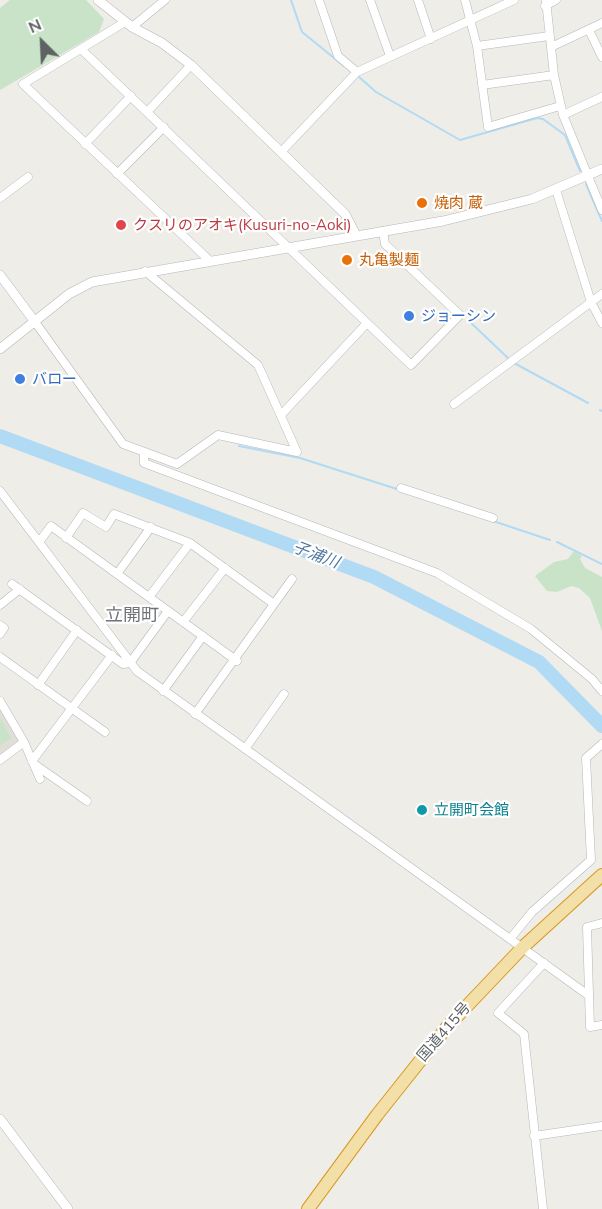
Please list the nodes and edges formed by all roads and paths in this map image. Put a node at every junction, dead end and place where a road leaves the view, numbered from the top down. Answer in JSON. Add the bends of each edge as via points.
{"nodes":[{"id":1,"x":98,"y":0,"type":"edge"},
{"id":2,"x":165,"y":0,"type":"edge"},
{"id":3,"x":319,"y":0,"type":"edge"},
{"id":4,"x":370,"y":0,"type":"edge"},
{"id":5,"x":418,"y":0,"type":"edge"},
{"id":6,"x":465,"y":0,"type":"edge"},
{"id":7,"x":513,"y":0,"type":"edge"},
{"id":8,"x":556,"y":0,"type":"edge"},
{"id":9,"x":545,"y":3,"type":"edge"},
{"id":10,"x":472,"y":19,"type":"junction"},
{"id":11,"x":602,"y":23,"type":"edge"},
{"id":12,"x":129,"y":24,"type":"junction"},
{"id":13,"x":589,"y":30,"type":"junction"},
{"id":14,"x":549,"y":36,"type":"junction"},
{"id":15,"x":431,"y":39,"type":"junction"},
{"id":16,"x":477,"y":46,"type":"junction"},
{"id":17,"x":551,"y":47,"type":"junction"},
{"id":18,"x":82,"y":50,"type":"junction"},
{"id":19,"x":390,"y":56,"type":"junction"},
{"id":20,"x":602,"y":57,"type":"edge"},
{"id":21,"x":191,"y":65,"type":"junction"},
{"id":22,"x":357,"y":72,"type":"junction"},
{"id":23,"x":554,"y":75,"type":"junction"},
{"id":24,"x":482,"y":85,"type":"junction"},
{"id":25,"x":131,"y":96,"type":"junction"},
{"id":26,"x":602,"y":97,"type":"edge"},
{"id":27,"x":560,"y":106,"type":"junction"},
{"id":28,"x":148,"y":111,"type":"junction"},
{"id":29,"x":562,"y":116,"type":"junction"},
{"id":30,"x":164,"y":127,"type":"junction"},
{"id":31,"x":85,"y":144,"type":"junction"},
{"id":32,"x":281,"y":152,"type":"junction"},
{"id":33,"x":602,"y":169,"type":"edge"},
{"id":34,"x":117,"y":174,"type":"junction"},
{"id":35,"x":588,"y":176,"type":"junction"},
{"id":36,"x":28,"y":177,"type":"dead end"},
{"id":37,"x":556,"y":190,"type":"junction"},
{"id":38,"x":0,"y":198,"type":"edge"},
{"id":39,"x":602,"y":210,"type":"edge"},
{"id":40,"x":383,"y":231,"type":"junction"},
{"id":41,"x":356,"y":235,"type":"junction"},
{"id":42,"x":290,"y":247,"type":"junction"},
{"id":43,"x":209,"y":260,"type":"junction"},
{"id":44,"x":145,"y":271,"type":"junction"},
{"id":45,"x":0,"y":275,"type":"edge"},
{"id":46,"x":12,"y":292,"type":"junction"},
{"id":47,"x":0,"y":294,"type":"edge"},
{"id":48,"x":602,"y":294,"type":"edge"},
{"id":49,"x":591,"y":302,"type":"junction"},
{"id":50,"x":35,"y":322,"type":"junction"},
{"id":51,"x":368,"y":323,"type":"junction"},
{"id":52,"x":602,"y":323,"type":"edge"},
{"id":53,"x":0,"y":349,"type":"edge"},
{"id":54,"x":454,"y":404,"type":"dead end"},
{"id":55,"x":281,"y":415,"type":"junction"},
{"id":56,"x":144,"y":452,"type":"junction"},
{"id":57,"x":401,"y":488,"type":"dead end"},
{"id":58,"x":0,"y":491,"type":"edge"},
{"id":59,"x":493,"y":518,"type":"dead end"},
{"id":60,"x":151,"y":527,"type":"junction"},
{"id":61,"x":66,"y":538,"type":"junction"},
{"id":62,"x":39,"y":542,"type":"junction"},
{"id":63,"x":190,"y":543,"type":"junction"},
{"id":64,"x":225,"y":568,"type":"junction"},
{"id":65,"x":117,"y":574,"type":"junction"},
{"id":66,"x":292,"y":579,"type":"dead end"},
{"id":67,"x":12,"y":584,"type":"dead end"},
{"id":68,"x":20,"y":589,"type":"junction"},
{"id":69,"x":149,"y":597,"type":"junction"},
{"id":70,"x":274,"y":604,"type":"junction"},
{"id":71,"x":0,"y":605,"type":"edge"},
{"id":72,"x":168,"y":611,"type":"junction"},
{"id":73,"x":183,"y":622,"type":"junction"},
{"id":74,"x":0,"y":625,"type":"edge"},
{"id":75,"x":77,"y":630,"type":"junction"},
{"id":76,"x":0,"y":634,"type":"edge"},
{"id":77,"x":203,"y":636,"type":"junction"},
{"id":78,"x":112,"y":656,"type":"junction"},
{"id":79,"x":0,"y":657,"type":"edge"},
{"id":80,"x":236,"y":660,"type":"junction"},
{"id":81,"x":130,"y":663,"type":"junction"},
{"id":82,"x":38,"y":685,"type":"junction"},
{"id":83,"x":163,"y":691,"type":"junction"},
{"id":84,"x":602,"y":691,"type":"edge"},
{"id":85,"x":284,"y":694,"type":"dead end"},
{"id":86,"x":0,"y":701,"type":"edge"},
{"id":87,"x":72,"y":709,"type":"junction"},
{"id":88,"x":195,"y":714,"type":"junction"},
{"id":89,"x":105,"y":732,"type":"dead end"},
{"id":90,"x":24,"y":742,"type":"junction"},
{"id":91,"x":602,"y":744,"type":"edge"},
{"id":92,"x":245,"y":749,"type":"junction"},
{"id":93,"x":0,"y":760,"type":"edge"},
{"id":94,"x":33,"y":762,"type":"junction"},
{"id":95,"x":40,"y":779,"type":"dead end"},
{"id":96,"x":87,"y":801,"type":"dead end"},
{"id":97,"x":602,"y":875,"type":"edge"},
{"id":98,"x":602,"y":923,"type":"edge"},
{"id":99,"x":510,"y":939,"type":"junction"},
{"id":100,"x":523,"y":948,"type":"junction"},
{"id":101,"x":544,"y":963,"type":"junction"},
{"id":102,"x":588,"y":995,"type":"junction"},
{"id":103,"x":602,"y":1025,"type":"edge"},
{"id":104,"x":0,"y":1119,"type":"edge"},
{"id":105,"x":602,"y":1126,"type":"edge"},
{"id":106,"x":534,"y":1136,"type":"junction"},
{"id":107,"x":68,"y":1209,"type":"edge"},
{"id":108,"x":308,"y":1209,"type":"edge"},
{"id":109,"x":543,"y":1209,"type":"edge"}],
"edges":[{"from":1,"to":12,"type":"street"},
{"from":2,"to":12,"type":"street"},
{"from":3,"to":22,"type":"street","via":[[338,56]]},
{"from":4,"to":19,"type":"street"},
{"from":5,"to":15,"type":"street"},
{"from":6,"to":10,"type":"street"},
{"from":7,"to":10,"type":"street"},
{"from":8,"to":9,"type":"street"},
{"from":9,"to":14,"type":"street"},
{"from":10,"to":15,"type":"street"},
{"from":10,"to":16,"type":"street"},
{"from":11,"to":13,"type":"street"},
{"from":12,"to":18,"type":"street"},
{"from":12,"to":21,"type":"street"},
{"from":13,"to":17,"type":"street"},
{"from":13,"to":20,"type":"street"},
{"from":14,"to":16,"type":"street"},
{"from":14,"to":17,"type":"street"},
{"from":15,"to":19,"type":"street"},
{"from":16,"to":24,"type":"street"},
{"from":17,"to":23,"type":"street"},
{"from":18,"to":25,"type":"street"},
{"from":18,"to":31,"type":"street","via":[[24,84]]},
{"from":19,"to":22,"type":"street"},
{"from":21,"to":28,"type":"street"},
{"from":21,"to":32,"type":"street"},
{"from":22,"to":32,"type":"street"},
{"from":23,"to":24,"type":"street"},
{"from":23,"to":27,"type":"street"},
{"from":24,"to":27,"type":"street","via":[[488,127]]},
{"from":25,"to":28,"type":"street"},
{"from":25,"to":31,"type":"street"},
{"from":26,"to":29,"type":"street"},
{"from":27,"to":29,"type":"street"},
{"from":28,"to":30,"type":"street"},
{"from":29,"to":35,"type":"street"},
{"from":30,"to":34,"type":"street"},
{"from":30,"to":42,"type":"street"},
{"from":31,"to":34,"type":"street"},
{"from":32,"to":41,"type":"street","via":[[345,214]]},
{"from":33,"to":35,"type":"street"},
{"from":34,"to":43,"type":"street"},
{"from":35,"to":37,"type":"street"},
{"from":35,"to":39,"type":"street"},
{"from":36,"to":38,"type":"street"},
{"from":37,"to":40,"type":"street","via":[[509,206]]},
{"from":37,"to":49,"type":"street"},
{"from":40,"to":41,"type":"street"},
{"from":40,"to":51,"type":"street","via":[[385,244],[460,315],[411,365]]},
{"from":41,"to":42,"type":"street"},
{"from":42,"to":43,"type":"street"},
{"from":42,"to":51,"type":"street"},
{"from":43,"to":44,"type":"street"},
{"from":44,"to":50,"type":"street","via":[[82,286]]},
{"from":44,"to":55,"type":"street","via":[[258,366]]},
{"from":45,"to":46,"type":"street"},
{"from":46,"to":47,"type":"street"},
{"from":46,"to":50,"type":"street"},
{"from":48,"to":49,"type":"street"},
{"from":49,"to":52,"type":"street"},
{"from":49,"to":54,"type":"street"},
{"from":50,"to":53,"type":"street"},
{"from":50,"to":56,"type":"street","via":[[123,444]]},
{"from":51,"to":55,"type":"street"},
{"from":55,"to":56,"type":"street","via":[[297,452],[218,435],[177,464]]},
{"from":56,"to":84,"type":"street","via":[[144,463],[437,573],[531,629]]},
{"from":57,"to":59,"type":"street"},
{"from":58,"to":62,"type":"street"},
{"from":60,"to":61,"type":"street","via":[[114,514],[106,526],[82,513]]},
{"from":60,"to":63,"type":"street"},
{"from":60,"to":65,"type":"street"},
{"from":61,"to":62,"type":"street","via":[[51,526]]},
{"from":61,"to":65,"type":"street"},
{"from":62,"to":81,"type":"street"},
{"from":63,"to":64,"type":"street"},
{"from":63,"to":69,"type":"street"},
{"from":64,"to":70,"type":"street"},
{"from":64,"to":73,"type":"street"},
{"from":65,"to":69,"type":"street"},
{"from":66,"to":70,"type":"street"},
{"from":67,"to":68,"type":"street"},
{"from":68,"to":71,"type":"street"},
{"from":68,"to":75,"type":"street"},
{"from":69,"to":72,"type":"street"},
{"from":70,"to":80,"type":"street"},
{"from":72,"to":73,"type":"street"},
{"from":72,"to":81,"type":"street"},
{"from":73,"to":77,"type":"street"},
{"from":74,"to":76,"type":"street","via":[[4,628]]},
{"from":75,"to":78,"type":"street"},
{"from":75,"to":82,"type":"street"},
{"from":77,"to":80,"type":"street"},
{"from":77,"to":83,"type":"street"},
{"from":78,"to":81,"type":"street","via":[[123,664]]},
{"from":78,"to":87,"type":"street"},
{"from":79,"to":82,"type":"street"},
{"from":80,"to":88,"type":"street"},
{"from":81,"to":83,"type":"street"},
{"from":82,"to":87,"type":"street"},
{"from":83,"to":88,"type":"street"},
{"from":85,"to":92,"type":"street"},
{"from":86,"to":90,"type":"street"},
{"from":87,"to":89,"type":"street"},
{"from":87,"to":94,"type":"street"},
{"from":88,"to":92,"type":"street"},
{"from":90,"to":93,"type":"street"},
{"from":90,"to":94,"type":"street"},
{"from":91,"to":99,"type":"street","via":[[586,758],[591,860],[532,912]]},
{"from":92,"to":99,"type":"street"},
{"from":94,"to":95,"type":"street"},
{"from":94,"to":96,"type":"street"},
{"from":97,"to":100,"type":"highway","name":"国道415号"},
{"from":98,"to":102,"type":"street","via":[[587,927]]},
{"from":99,"to":100,"type":"street"},
{"from":100,"to":101,"type":"street"},
{"from":100,"to":108,"type":"highway","name":"国道415号","via":[[410,1071]]},
{"from":101,"to":102,"type":"street"},
{"from":101,"to":106,"type":"street","via":[[498,1013],[524,1034]]},
{"from":102,"to":103,"type":"street","via":[[590,1027]]},
{"from":104,"to":107,"type":"street"},
{"from":105,"to":106,"type":"street"},
{"from":106,"to":109,"type":"street"}]}
